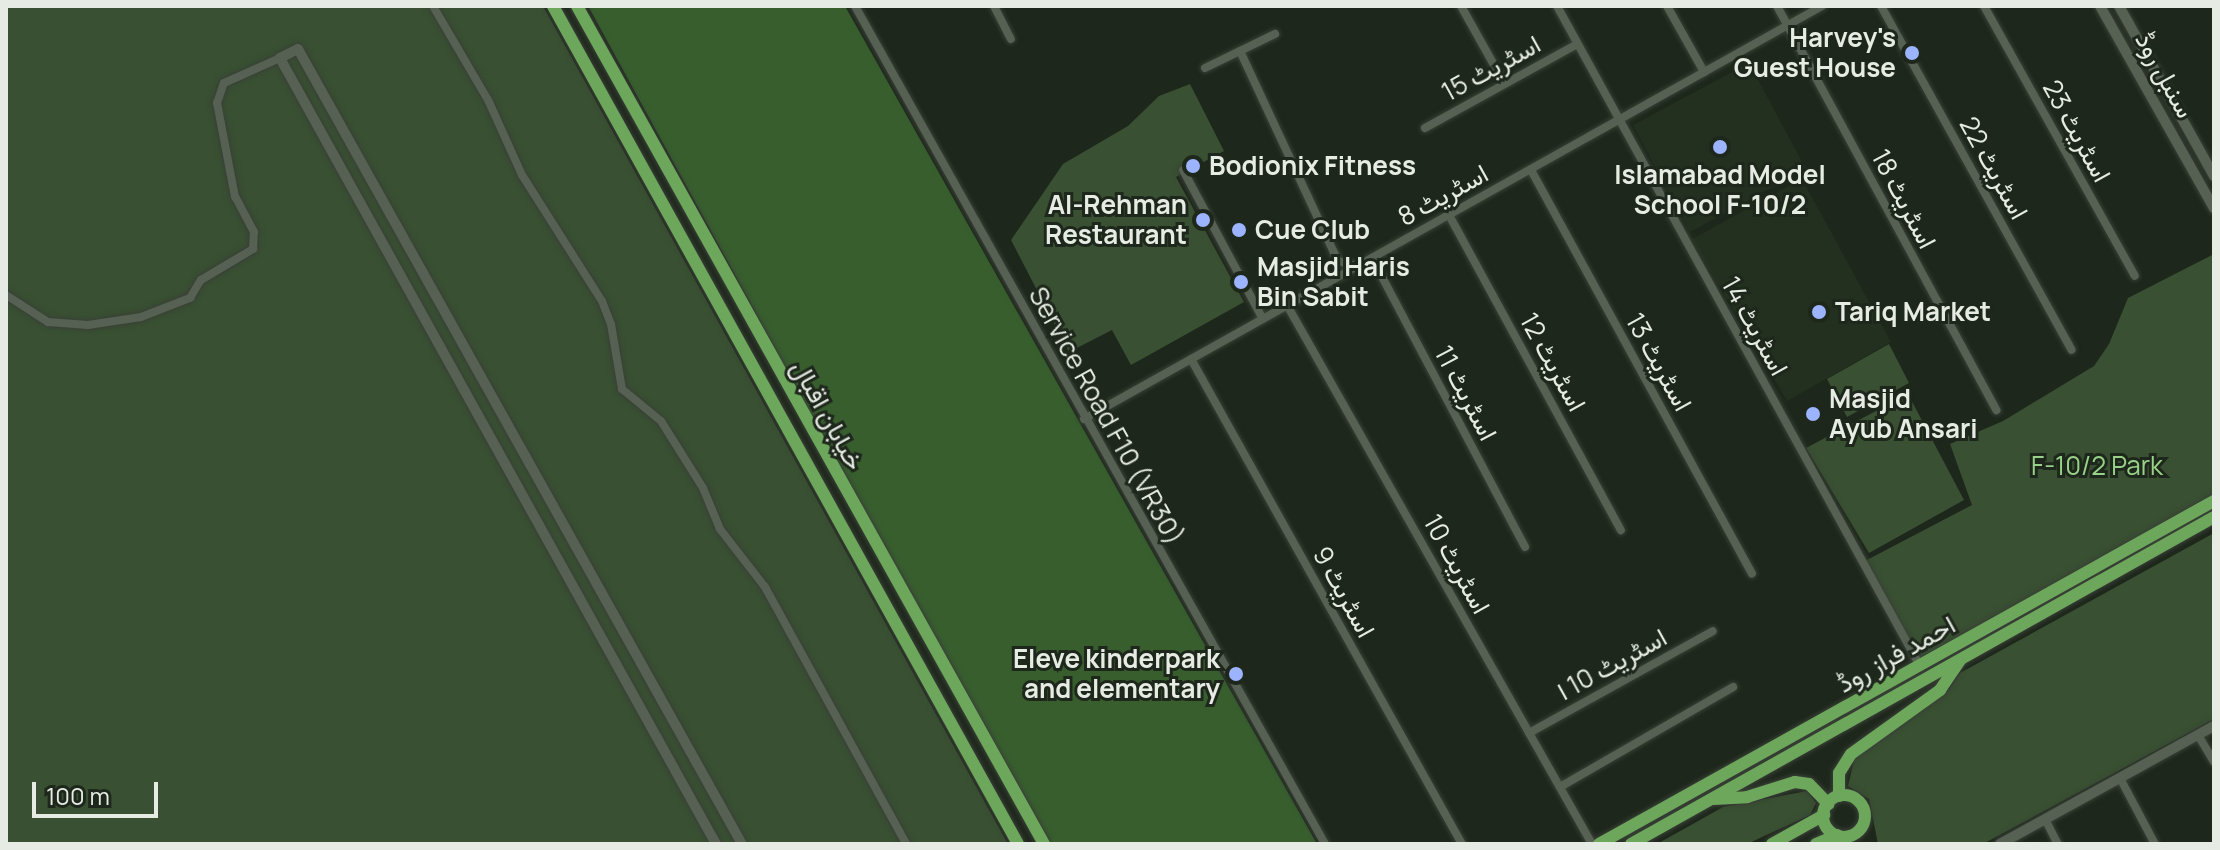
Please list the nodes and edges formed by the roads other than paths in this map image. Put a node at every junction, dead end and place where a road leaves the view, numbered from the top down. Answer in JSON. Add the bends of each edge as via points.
{"nodes":[{"id":1,"x":433,"y":6,"type":"edge"},
{"id":2,"x":553,"y":6,"type":"edge"},
{"id":3,"x":577,"y":6,"type":"edge"},
{"id":4,"x":855,"y":6,"type":"edge"},
{"id":5,"x":994,"y":6,"type":"edge"},
{"id":6,"x":1461,"y":6,"type":"edge"},
{"id":7,"x":1557,"y":6,"type":"edge"},
{"id":8,"x":1667,"y":6,"type":"edge"},
{"id":9,"x":1777,"y":6,"type":"edge"},
{"id":10,"x":1822,"y":6,"type":"edge"},
{"id":11,"x":1881,"y":6,"type":"edge"},
{"id":12,"x":1984,"y":6,"type":"edge"},
{"id":13,"x":2100,"y":6,"type":"edge"},
{"id":14,"x":2119,"y":6,"type":"edge"},
{"id":15,"x":1788,"y":25,"type":"junction"},
{"id":16,"x":1275,"y":34,"type":"dead end"},
{"id":17,"x":1011,"y":39,"type":"dead end"},
{"id":18,"x":1577,"y":44,"type":"junction"},
{"id":19,"x":1240,"y":51,"type":"junction"},
{"id":20,"x":280,"y":58,"type":"junction"},
{"id":21,"x":1205,"y":68,"type":"dead end"},
{"id":22,"x":1704,"y":72,"type":"junction"},
{"id":23,"x":1504,"y":83,"type":"junction"},
{"id":24,"x":1618,"y":120,"type":"junction"},
{"id":25,"x":1425,"y":128,"type":"dead end"},
{"id":26,"x":1183,"y":170,"type":"dead end"},
{"id":27,"x":1531,"y":170,"type":"junction"},
{"id":28,"x":2211,"y":171,"type":"edge"},
{"id":29,"x":2195,"y":174,"type":"junction"},
{"id":30,"x":2214,"y":208,"type":"edge"},
{"id":31,"x":1449,"y":215,"type":"junction"},
{"id":32,"x":1372,"y":258,"type":"junction"},
{"id":33,"x":1356,"y":266,"type":"junction"},
{"id":34,"x":2135,"y":276,"type":"dead end"},
{"id":35,"x":6,"y":295,"type":"edge"},
{"id":36,"x":1287,"y":305,"type":"junction"},
{"id":37,"x":1263,"y":319,"type":"junction"},
{"id":38,"x":2072,"y":350,"type":"dead end"},
{"id":39,"x":1191,"y":359,"type":"junction"},
{"id":40,"x":1996,"y":410,"type":"dead end"},
{"id":41,"x":1084,"y":419,"type":"junction"},
{"id":42,"x":2214,"y":501,"type":"edge"},
{"id":43,"x":2214,"y":517,"type":"edge"},
{"id":44,"x":1621,"y":530,"type":"dead end"},
{"id":45,"x":1525,"y":547,"type":"dead end"},
{"id":46,"x":1752,"y":574,"type":"dead end"},
{"id":47,"x":1713,"y":631,"type":"dead end"},
{"id":48,"x":1962,"y":657,"type":"junction"},
{"id":49,"x":1920,"y":666,"type":"junction"},
{"id":50,"x":1733,"y":687,"type":"dead end"},
{"id":51,"x":2214,"y":726,"type":"edge"},
{"id":52,"x":1529,"y":733,"type":"junction"},
{"id":53,"x":1812,"y":733,"type":"junction"},
{"id":54,"x":2198,"y":735,"type":"junction"},
{"id":55,"x":2214,"y":762,"type":"edge"},
{"id":56,"x":2120,"y":778,"type":"junction"},
{"id":57,"x":1560,"y":787,"type":"junction"},
{"id":58,"x":1710,"y":799,"type":"junction"},
{"id":59,"x":1830,"y":805,"type":"junction"},
{"id":60,"x":2045,"y":819,"type":"junction"},
{"id":61,"x":1858,"y":832,"type":"junction"},
{"id":62,"x":1843,"y":838,"type":"edge"},
{"id":63,"x":716,"y":844,"type":"edge"},
{"id":64,"x":742,"y":844,"type":"edge"},
{"id":65,"x":906,"y":844,"type":"edge"},
{"id":66,"x":1018,"y":844,"type":"edge"},
{"id":67,"x":1044,"y":844,"type":"edge"},
{"id":68,"x":1325,"y":844,"type":"edge"},
{"id":69,"x":1462,"y":844,"type":"edge"},
{"id":70,"x":1592,"y":844,"type":"edge"},
{"id":71,"x":1599,"y":844,"type":"edge"},
{"id":72,"x":1631,"y":844,"type":"edge"},
{"id":73,"x":1772,"y":844,"type":"edge"},
{"id":74,"x":1816,"y":844,"type":"edge"},
{"id":75,"x":1868,"y":844,"type":"edge"},
{"id":76,"x":2000,"y":844,"type":"edge"},
{"id":77,"x":2058,"y":844,"type":"edge"},
{"id":78,"x":2155,"y":844,"type":"edge"}],
"edges":[{"from":1,"to":65,"type":"street","via":[[489,102],[522,175],[602,301],[622,389],[661,421],[703,488],[720,529],[765,587]]},
{"from":2,"to":66,"type":"main road","name":"خیابان اقبال"},
{"from":3,"to":67,"type":"main road","name":"خیابان اقبال"},
{"from":4,"to":41,"type":"street","name":"Service Road F10 (VR30)"},
{"from":5,"to":17,"type":"street"},
{"from":6,"to":23,"type":"street"},
{"from":7,"to":18,"type":"street","name":"اسٹریٹ 14"},
{"from":8,"to":22,"type":"street"},
{"from":9,"to":15,"type":"street","name":"اسٹریٹ 18"},
{"from":10,"to":15,"type":"street","name":"اسٹریٹ 8"},
{"from":11,"to":38,"type":"street","name":"اسٹریٹ 22"},
{"from":12,"to":34,"type":"street","name":"اسٹریٹ 23"},
{"from":13,"to":29,"type":"street","name":"سنبل روڈ"},
{"from":14,"to":28,"type":"street","name":"سنبل روڈ"},
{"from":15,"to":22,"type":"street","name":"اسٹریٹ 8"},
{"from":15,"to":40,"type":"street","name":"اسٹریٹ 18"},
{"from":16,"to":19,"type":"street"},
{"from":18,"to":23,"type":"street","name":"اسٹریٹ 15"},
{"from":18,"to":24,"type":"street","name":"اسٹریٹ 14"},
{"from":19,"to":21,"type":"street"},
{"from":19,"to":33,"type":"street","via":[[1338,261]]},
{"from":20,"to":35,"type":"street","via":[[224,83],[217,103],[235,197],[254,232],[253,249],[201,280],[190,298],[141,317],[88,325],[48,322]]},
{"from":20,"to":63,"type":"street"},
{"from":20,"to":64,"type":"street","via":[[298,49]]},
{"from":22,"to":24,"type":"street","name":"اسٹریٹ 8"},
{"from":23,"to":25,"type":"street","name":"اسٹریٹ 15"},
{"from":24,"to":27,"type":"street","name":"اسٹریٹ 8"},
{"from":24,"to":49,"type":"street","name":"اسٹریٹ 14"},
{"from":26,"to":37,"type":"street"},
{"from":27,"to":31,"type":"street","name":"اسٹریٹ 8"},
{"from":27,"to":46,"type":"street","name":"اسٹریٹ 13"},
{"from":28,"to":29,"type":"street"},
{"from":29,"to":30,"type":"street","name":"سنبل روڈ"},
{"from":31,"to":32,"type":"street","name":"اسٹریٹ 8"},
{"from":31,"to":44,"type":"street","name":"اسٹریٹ 12"},
{"from":32,"to":33,"type":"street","name":"اسٹریٹ 8"},
{"from":32,"to":45,"type":"street","name":"اسٹریٹ 11"},
{"from":33,"to":36,"type":"street","name":"اسٹریٹ 8"},
{"from":36,"to":37,"type":"street","name":"اسٹریٹ 8"},
{"from":36,"to":52,"type":"street","name":"اسٹریٹ 10"},
{"from":37,"to":39,"type":"street","name":"اسٹریٹ 8"},
{"from":39,"to":41,"type":"street","name":"اسٹریٹ 8"},
{"from":39,"to":69,"type":"street","name":"اسٹریٹ 9"},
{"from":41,"to":68,"type":"street","name":"Service Road F10 (VR30)"},
{"from":42,"to":49,"type":"main road","name":"احمد فراز روڈ"},
{"from":43,"to":48,"type":"main road","name":"احمد فراز روڈ"},
{"from":47,"to":52,"type":"street","name":"اسٹریٹ 10 ا"},
{"from":48,"to":53,"type":"main road","name":"احمد فراز روڈ"},
{"from":48,"to":59,"type":"main road","via":[[1940,690],[1851,754]]},
{"from":49,"to":53,"type":"main road","name":"احمد فراز روڈ"},
{"from":50,"to":57,"type":"street"},
{"from":51,"to":54,"type":"street"},
{"from":52,"to":57,"type":"street","name":"اسٹریٹ 10"},
{"from":53,"to":58,"type":"main road","name":"احمد فراز روڈ"},
{"from":53,"to":71,"type":"main road","name":"احمد فراز روڈ"},
{"from":54,"to":55,"type":"street"},
{"from":54,"to":56,"type":"street"},
{"from":56,"to":60,"type":"street"},
{"from":56,"to":78,"type":"street"},
{"from":57,"to":70,"type":"street","name":"اسٹریٹ 10"},
{"from":58,"to":59,"type":"main road","via":[[1747,797],[1795,782],[1809,784]]},
{"from":58,"to":72,"type":"main road","name":"احمد فراز روڈ"},
{"from":59,"to":61,"type":"main road","via":[[1861,802],[1864,823]]},
{"from":59,"to":62,"type":"main road","via":[[1828,829]]},
{"from":59,"to":73,"type":"main road"},
{"from":60,"to":76,"type":"street"},
{"from":60,"to":77,"type":"street"},
{"from":61,"to":62,"type":"main road"},
{"from":61,"to":75,"type":"main road"},
{"from":62,"to":74,"type":"main road"}]}
